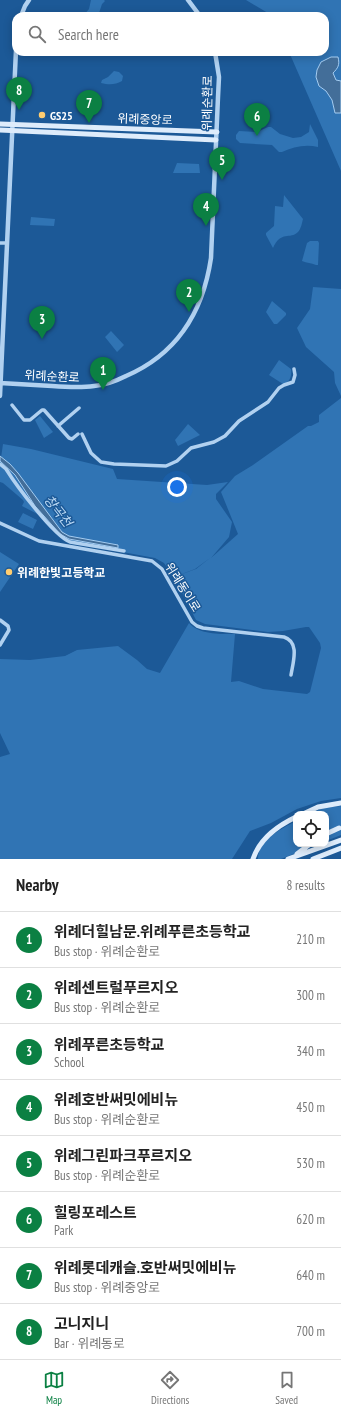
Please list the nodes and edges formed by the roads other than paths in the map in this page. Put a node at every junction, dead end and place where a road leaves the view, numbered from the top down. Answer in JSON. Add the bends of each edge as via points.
{"nodes":[{"id":1,"x":29,"y":0,"type":"edge"},
{"id":2,"x":188,"y":0,"type":"edge"},
{"id":3,"x":23,"y":12,"type":"edge"},
{"id":4,"x":197,"y":12,"type":"edge"},
{"id":5,"x":16,"y":56,"type":"edge"},
{"id":6,"x":216,"y":56,"type":"edge"},
{"id":7,"x":0,"y":124,"type":"edge"},
{"id":8,"x":12,"y":124,"type":"junction"},
{"id":9,"x":0,"y":130,"type":"edge"},
{"id":10,"x":12,"y":131,"type":"junction"},
{"id":11,"x":217,"y":132,"type":"junction"},
{"id":12,"x":216,"y":140,"type":"junction"},
{"id":13,"x":0,"y":243,"type":"edge"},
{"id":14,"x":7,"y":244,"type":"junction"},
{"id":15,"x":294,"y":369,"type":"dead end"},
{"id":16,"x":0,"y":383,"type":"edge"},
{"id":17,"x":0,"y":396,"type":"edge"},
{"id":18,"x":12,"y":405,"type":"dead end"},
{"id":19,"x":79,"y":408,"type":"dead end"},
{"id":20,"x":58,"y":426,"type":"junction"},
{"id":21,"x":0,"y":464,"type":"edge"},
{"id":22,"x":0,"y":523,"type":"edge"},
{"id":23,"x":124,"y":551,"type":"dead end"},
{"id":24,"x":0,"y":620,"type":"edge"},
{"id":25,"x":0,"y":645,"type":"edge"},
{"id":26,"x":291,"y":675,"type":"dead end"},
{"id":27,"x":341,"y":803,"type":"edge"},
{"id":28,"x":309,"y":811,"type":"edge"},
{"id":29,"x":293,"y":818,"type":"edge"},
{"id":30,"x":339,"y":828,"type":"dead end"},
{"id":31,"x":329,"y":833,"type":"edge"},
{"id":32,"x":341,"y":840,"type":"edge"},
{"id":33,"x":306,"y":847,"type":"edge"},
{"id":34,"x":341,"y":848,"type":"edge"},
{"id":35,"x":255,"y":853,"type":"junction"},
{"id":36,"x":291,"y":858,"type":"edge"},
{"id":37,"x":252,"y":859,"type":"edge"},
{"id":38,"x":256,"y":859,"type":"edge"},
{"id":39,"x":313,"y":859,"type":"edge"}],
"edges":[{"from":1,"to":3,"type":"street"},
{"from":2,"to":4,"type":"street"},
{"from":5,"to":8,"type":"street"},
{"from":6,"to":11,"type":"street","name":"위례순환로","via":[[219,77]]},
{"from":7,"to":8,"type":"main road","name":"위례중앙로"},
{"from":8,"to":10,"type":"street"},
{"from":8,"to":11,"type":"main road","name":"위례중앙로"},
{"from":9,"to":10,"type":"main road","name":"위례중앙로"},
{"from":10,"to":12,"type":"main road","name":"위례중앙로"},
{"from":10,"to":14,"type":"street"},
{"from":11,"to":12,"type":"street","name":"위례순환로"},
{"from":12,"to":16,"type":"street","name":"위례순환로","via":[[209,270],[197,307],[176,342],[143,368],[109,383],[79,387]]},
{"from":13,"to":14,"type":"street"},
{"from":14,"to":16,"type":"street"},
{"from":15,"to":20,"type":"street","via":[[293,382],[279,388],[268,402],[239,421],[225,436],[191,448],[171,464],[155,466],[101,462],[91,454],[80,434],[69,438]]},
{"from":16,"to":17,"type":"street"},
{"from":18,"to":20,"type":"street","via":[[24,420],[30,420],[44,410]]},
{"from":19,"to":20,"type":"street"},
{"from":21,"to":23,"type":"street","via":[[62,538],[70,542]]},
{"from":22,"to":26,"type":"street","name":"위례동이로","via":[[39,541],[152,561],[162,569],[192,622],[197,626],[289,638],[294,649]]},
{"from":24,"to":25,"type":"street","via":[[9,630]]},
{"from":27,"to":28,"type":"main road"},
{"from":29,"to":35,"type":"main road","via":[[268,834]]},
{"from":30,"to":31,"type":"main road"},
{"from":32,"to":36,"type":"main road"},
{"from":33,"to":36,"type":"main road"},
{"from":34,"to":39,"type":"main road"},
{"from":35,"to":37,"type":"main road"},
{"from":35,"to":38,"type":"main road"}]}
